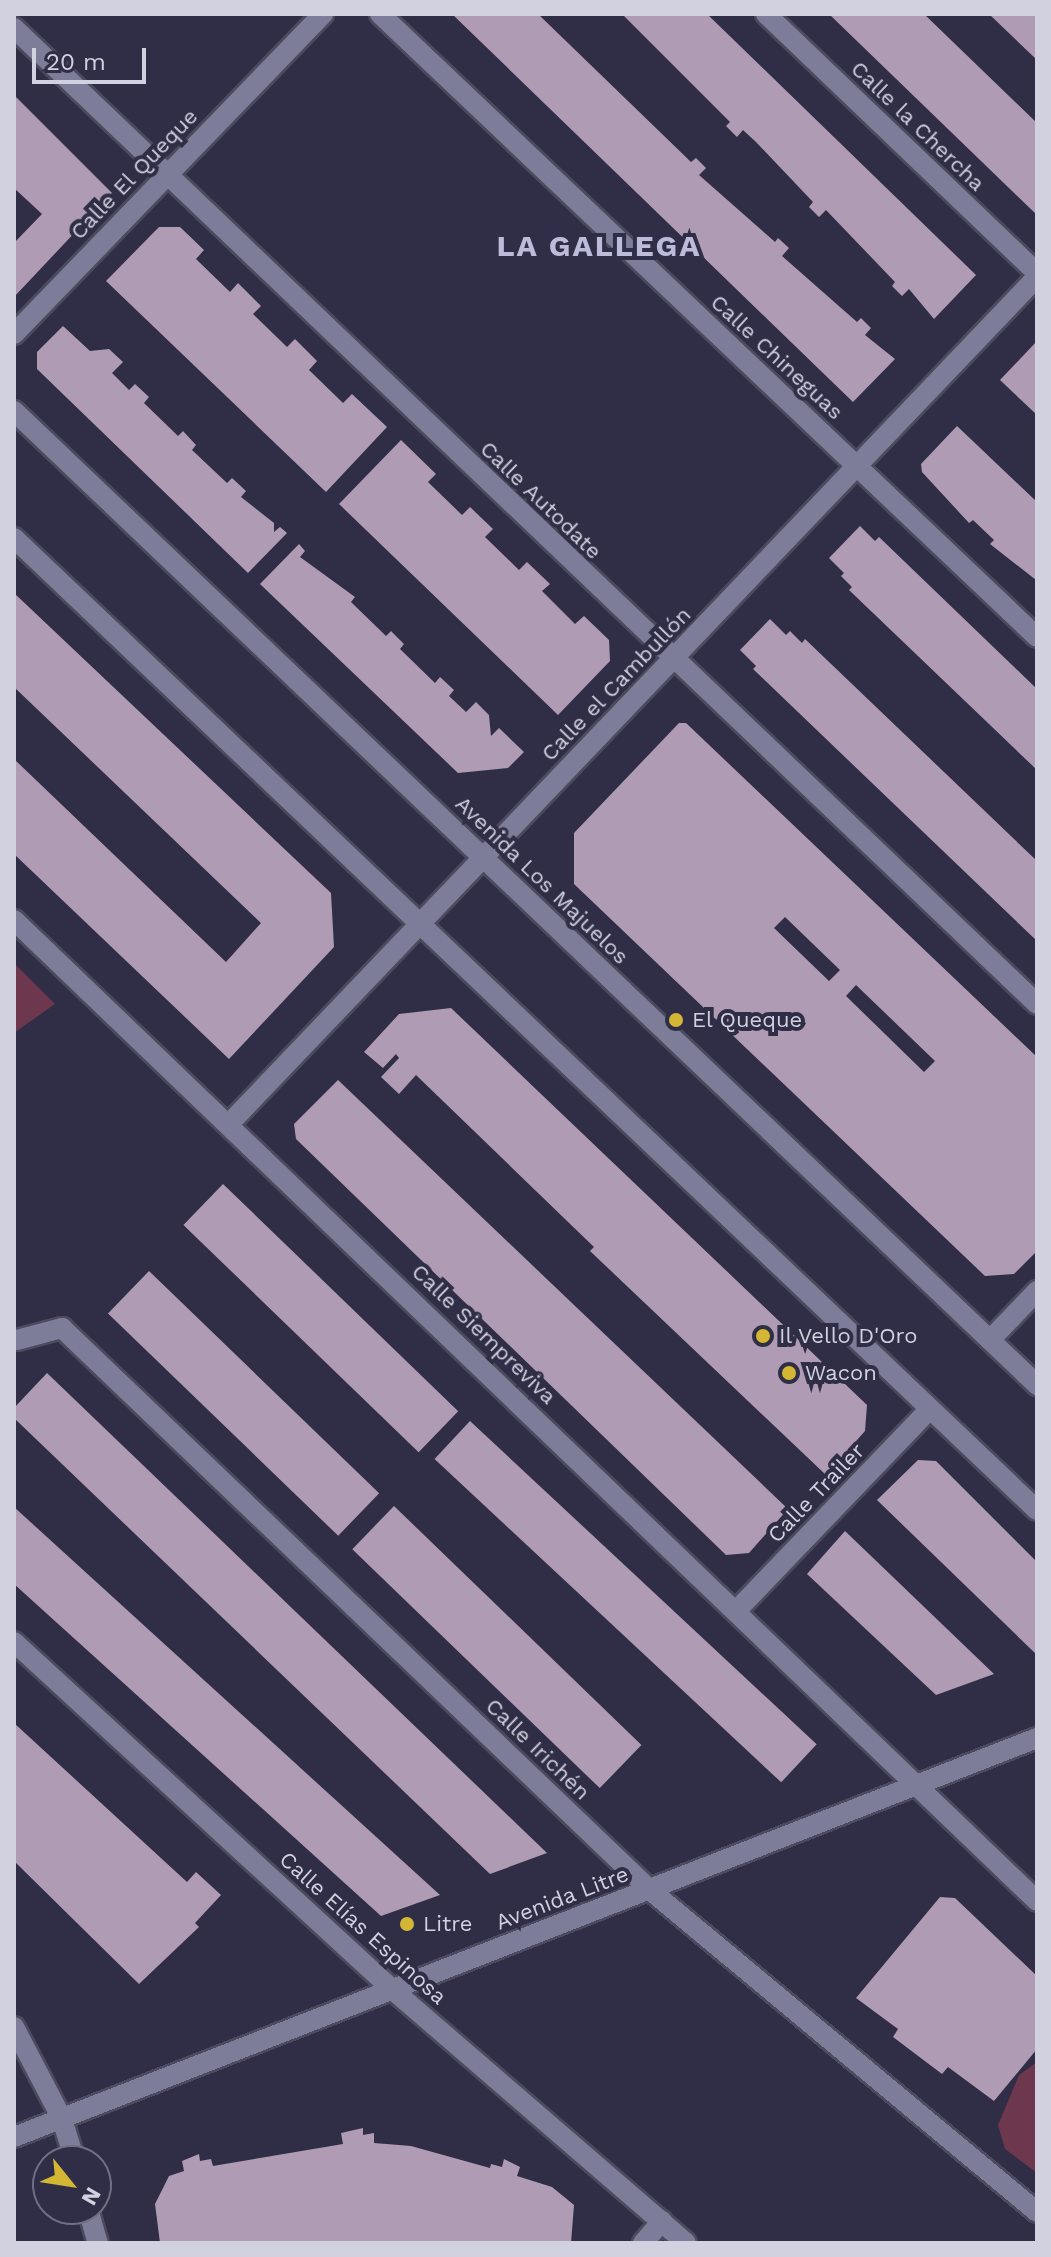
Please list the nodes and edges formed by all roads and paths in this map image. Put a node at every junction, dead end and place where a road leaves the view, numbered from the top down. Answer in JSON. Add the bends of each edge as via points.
{"nodes":[{"id":1,"x":323,"y":14,"type":"edge"},
{"id":2,"x":380,"y":14,"type":"edge"},
{"id":3,"x":766,"y":14,"type":"edge"},
{"id":4,"x":14,"y":28,"type":"edge"},
{"id":5,"x":166,"y":174,"type":"junction"},
{"id":6,"x":1037,"y":275,"type":"edge"},
{"id":7,"x":14,"y":334,"type":"edge"},
{"id":8,"x":14,"y":411,"type":"edge"},
{"id":9,"x":857,"y":466,"type":"junction"},
{"id":10,"x":14,"y":538,"type":"edge"},
{"id":11,"x":1037,"y":637,"type":"edge"},
{"id":12,"x":673,"y":659,"type":"junction"},
{"id":13,"x":484,"y":858,"type":"junction"},
{"id":14,"x":14,"y":920,"type":"edge"},
{"id":15,"x":421,"y":925,"type":"junction"},
{"id":16,"x":1037,"y":1004,"type":"edge"},
{"id":17,"x":229,"y":1124,"type":"junction"},
{"id":18,"x":1037,"y":1291,"type":"edge"},
{"id":19,"x":15,"y":1339,"type":"edge"},
{"id":20,"x":990,"y":1340,"type":"junction"},
{"id":21,"x":1037,"y":1385,"type":"edge"},
{"id":22,"x":930,"y":1409,"type":"junction"},
{"id":23,"x":1037,"y":1510,"type":"edge"},
{"id":24,"x":738,"y":1609,"type":"junction"},
{"id":25,"x":14,"y":1642,"type":"edge"},
{"id":26,"x":1037,"y":1738,"type":"edge"},
{"id":27,"x":919,"y":1785,"type":"junction"},
{"id":28,"x":650,"y":1890,"type":"junction"},
{"id":29,"x":1037,"y":1901,"type":"edge"},
{"id":30,"x":393,"y":1990,"type":"junction"},
{"id":31,"x":14,"y":2027,"type":"edge"},
{"id":32,"x":62,"y":2119,"type":"junction"},
{"id":33,"x":14,"y":2137,"type":"edge"},
{"id":34,"x":70,"y":2145,"type":"edge"},
{"id":35,"x":1037,"y":2212,"type":"edge"},
{"id":36,"x":662,"y":2221,"type":"junction"},
{"id":37,"x":643,"y":2243,"type":"edge"},
{"id":38,"x":686,"y":2243,"type":"edge"}],
"edges":[{"from":1,"to":5,"type":"street","name":"Calle El Queque"},
{"from":2,"to":9,"type":"street","name":"Calle Chineguas"},
{"from":3,"to":6,"type":"street","name":"Calle la Chercha"},
{"from":4,"to":5,"type":"street","name":"Calle Autodate"},
{"from":5,"to":7,"type":"street","name":"Calle El Queque"},
{"from":5,"to":12,"type":"street","name":"Calle Autodate"},
{"from":6,"to":9,"type":"street","name":"Calle el Cambullón"},
{"from":8,"to":13,"type":"street","name":"Avenida Los Majuelos"},
{"from":9,"to":11,"type":"street","name":"Calle Chineguas"},
{"from":9,"to":12,"type":"street","name":"Calle el Cambullón"},
{"from":10,"to":15,"type":"street"},
{"from":12,"to":13,"type":"street","name":"Calle el Cambullón"},
{"from":12,"to":16,"type":"street","name":"Calle Autodate"},
{"from":13,"to":15,"type":"street","name":"Calle el Cambullón"},
{"from":13,"to":20,"type":"street","name":"Avenida Los Majuelos"},
{"from":14,"to":17,"type":"street","name":"Calle Siempreviva"},
{"from":15,"to":17,"type":"street","name":"Calle el Cambullón"},
{"from":15,"to":22,"type":"street"},
{"from":17,"to":24,"type":"street","name":"Calle Siempreviva"},
{"from":18,"to":20,"type":"street"},
{"from":19,"to":28,"type":"street","name":"Calle Irichén","via":[[62,1328]]},
{"from":20,"to":21,"type":"street","name":"Avenida Los Majuelos"},
{"from":22,"to":23,"type":"street"},
{"from":22,"to":24,"type":"street","name":"Calle Trailer"},
{"from":24,"to":27,"type":"street","name":"Calle Siempreviva"},
{"from":25,"to":30,"type":"street","name":"Calle Elías Espinosa"},
{"from":26,"to":27,"type":"street","name":"Avenida Litre"},
{"from":27,"to":28,"type":"street","name":"Avenida Litre"},
{"from":27,"to":29,"type":"street","name":"Calle Siempreviva"},
{"from":28,"to":30,"type":"street","name":"Avenida Litre"},
{"from":28,"to":35,"type":"street","name":"Calle Irichén"},
{"from":30,"to":32,"type":"street","name":"Avenida Litre"},
{"from":30,"to":36,"type":"street","name":"Calle Elías Espinosa"},
{"from":31,"to":32,"type":"street"},
{"from":32,"to":33,"type":"street","name":"Avenida Litre"},
{"from":32,"to":34,"type":"street"},
{"from":36,"to":37,"type":"street"},
{"from":36,"to":38,"type":"street","name":"Calle Elías Espinosa"}]}
